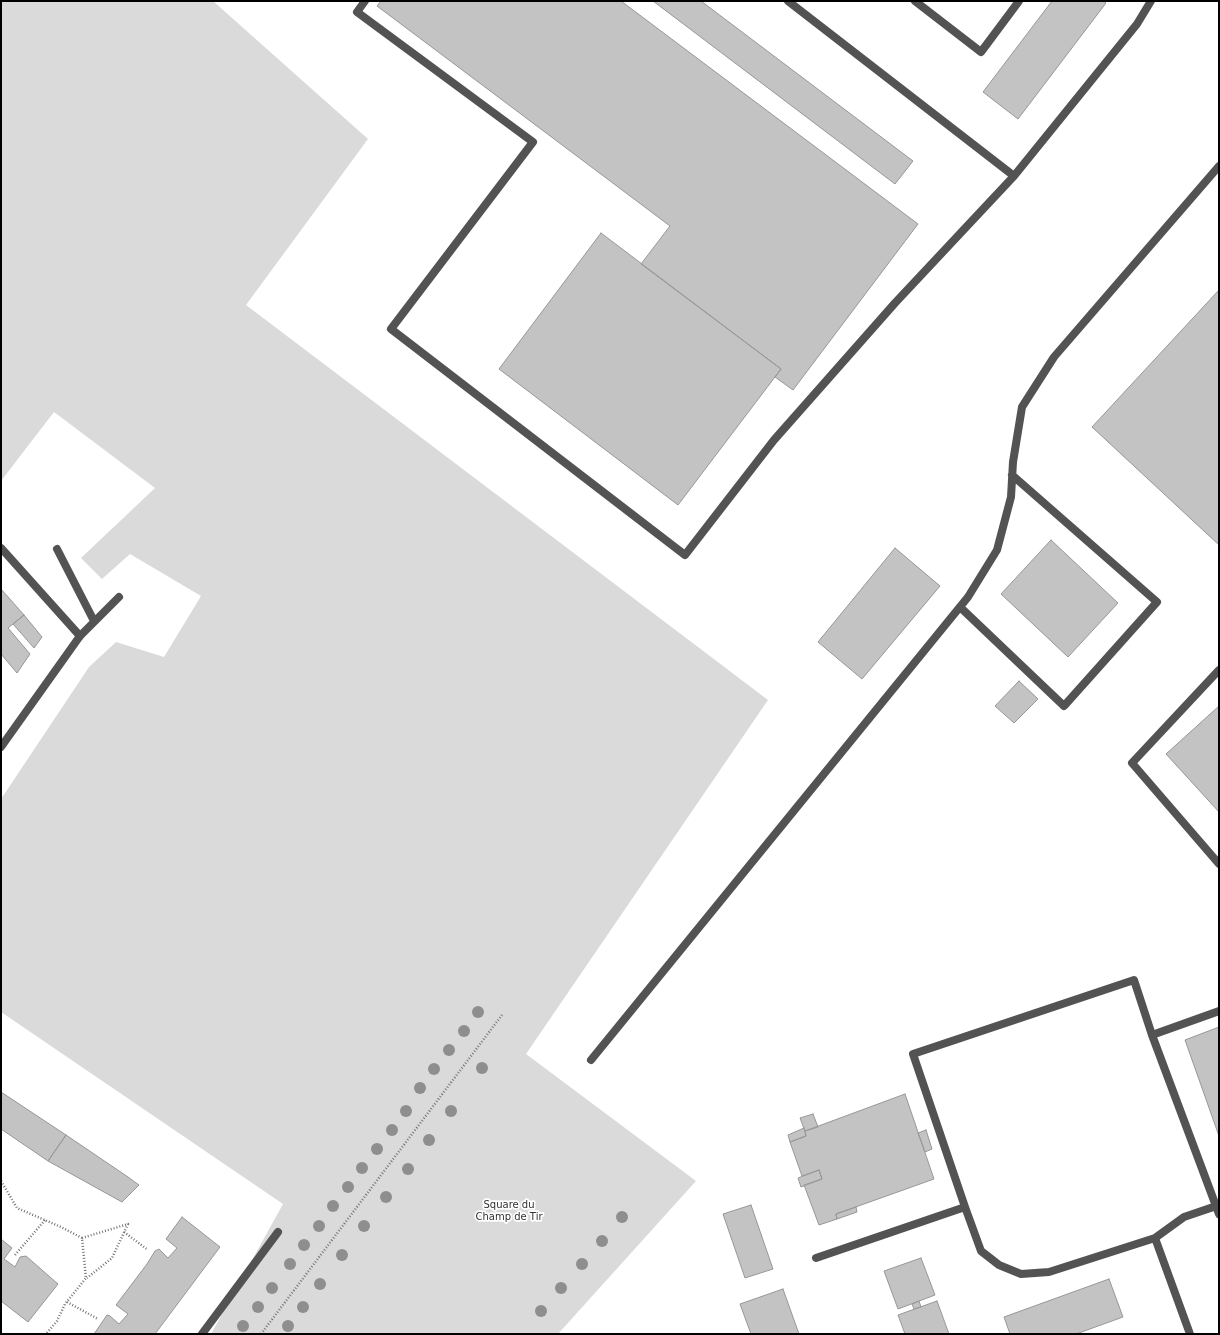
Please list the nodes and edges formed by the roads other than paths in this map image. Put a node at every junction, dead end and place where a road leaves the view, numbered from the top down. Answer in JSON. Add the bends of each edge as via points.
{"nodes":[{"id":1,"x":365,"y":1,"type":"edge"},
{"id":2,"x":788,"y":1,"type":"edge"},
{"id":3,"x":915,"y":1,"type":"edge"},
{"id":4,"x":1019,"y":1,"type":"edge"},
{"id":5,"x":1141,"y":1,"type":"edge"},
{"id":6,"x":1150,"y":4,"type":"edge"},
{"id":7,"x":1219,"y":166,"type":"edge"},
{"id":8,"x":1014,"y":176,"type":"junction"},
{"id":9,"x":1012,"y":475,"type":"junction"},
{"id":10,"x":1,"y":548,"type":"edge"},
{"id":11,"x":56,"y":548,"type":"dead end"},
{"id":12,"x":119,"y":597,"type":"dead end"},
{"id":13,"x":960,"y":607,"type":"junction"},
{"id":14,"x":94,"y":622,"type":"junction"},
{"id":15,"x":80,"y":636,"type":"junction"},
{"id":16,"x":1219,"y":670,"type":"edge"},
{"id":17,"x":1,"y":748,"type":"edge"},
{"id":18,"x":1219,"y":864,"type":"edge"},
{"id":19,"x":1219,"y":1011,"type":"edge"},
{"id":20,"x":1152,"y":1035,"type":"junction"},
{"id":21,"x":591,"y":1060,"type":"dead end"},
{"id":22,"x":1218,"y":1205,"type":"edge"},
{"id":23,"x":965,"y":1207,"type":"junction"},
{"id":24,"x":1219,"y":1214,"type":"edge"},
{"id":25,"x":278,"y":1232,"type":"dead end"},
{"id":26,"x":1155,"y":1238,"type":"junction"},
{"id":27,"x":816,"y":1258,"type":"dead end"},
{"id":28,"x":202,"y":1334,"type":"edge"},
{"id":29,"x":1190,"y":1334,"type":"edge"}],
"edges":[{"from":1,"to":8,"type":"street","via":[[357,12],[533,142],[391,329],[685,555],[774,440],[895,303]]},
{"from":2,"to":8,"type":"street"},
{"from":3,"to":4,"type":"street","via":[[981,52]]},
{"from":5,"to":6,"type":"street"},
{"from":6,"to":8,"type":"street","via":[[1137,24]]},
{"from":7,"to":9,"type":"street","via":[[1054,357],[1022,407]]},
{"from":9,"to":13,"type":"street","via":[[1011,497],[997,550]]},
{"from":9,"to":13,"type":"street","via":[[1157,602],[1064,706]]},
{"from":10,"to":15,"type":"street"},
{"from":11,"to":14,"type":"street"},
{"from":12,"to":14,"type":"street"},
{"from":13,"to":21,"type":"street"},
{"from":14,"to":15,"type":"street"},
{"from":15,"to":17,"type":"street"},
{"from":16,"to":18,"type":"street","via":[[1132,763]]},
{"from":19,"to":20,"type":"street"},
{"from":20,"to":22,"type":"street"},
{"from":20,"to":23,"type":"street","via":[[1134,980],[913,1054]]},
{"from":22,"to":24,"type":"street"},
{"from":22,"to":26,"type":"street","via":[[1184,1217]]},
{"from":23,"to":26,"type":"street","via":[[981,1251],[999,1265],[1021,1274],[1049,1272]]},
{"from":23,"to":27,"type":"street"},
{"from":25,"to":28,"type":"street"},
{"from":26,"to":29,"type":"street"}]}
